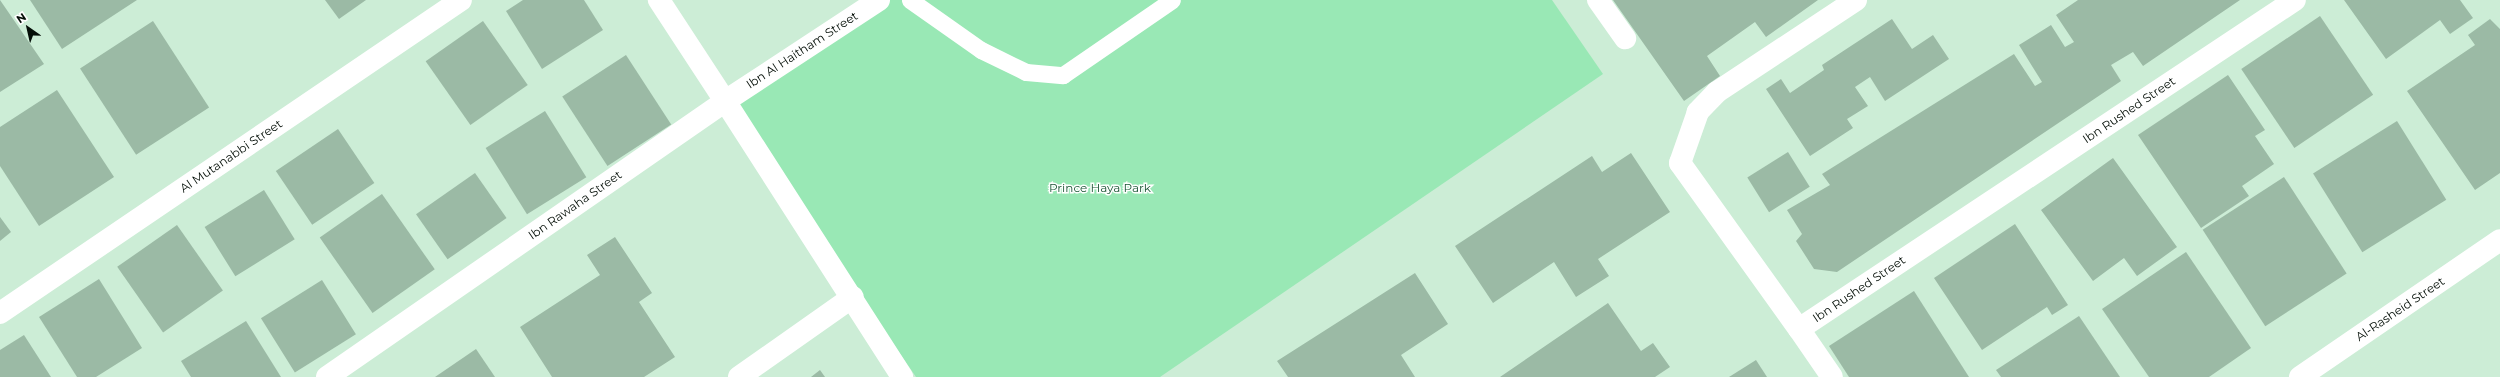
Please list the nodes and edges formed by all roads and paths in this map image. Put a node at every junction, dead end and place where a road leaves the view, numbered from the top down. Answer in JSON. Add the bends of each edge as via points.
{"nodes":[{"id":1,"x":462,"y":0,"type":"edge"},
{"id":2,"x":659,"y":0,"type":"edge"},
{"id":3,"x":879,"y":0,"type":"edge"},
{"id":4,"x":910,"y":0,"type":"edge"},
{"id":5,"x":1172,"y":0,"type":"edge"},
{"id":6,"x":1598,"y":0,"type":"edge"},
{"id":7,"x":1856,"y":0,"type":"edge"},
{"id":8,"x":2295,"y":0,"type":"edge"},
{"id":9,"x":1625,"y":38,"type":"dead end"},
{"id":10,"x":725,"y":101,"type":"junction"},
{"id":11,"x":2500,"y":240,"type":"edge"},
{"id":12,"x":853,"y":297,"type":"junction"},
{"id":13,"x":0,"y":313,"type":"edge"},
{"id":14,"x":1799,"y":329,"type":"junction"},
{"id":15,"x":327,"y":377,"type":"edge"},
{"id":16,"x":739,"y":377,"type":"edge"},
{"id":17,"x":902,"y":377,"type":"edge"},
{"id":18,"x":1832,"y":377,"type":"edge"},
{"id":19,"x":2300,"y":377,"type":"edge"}],
"edges":[{"from":1,"to":13,"type":"street","name":"Al Mutanabbi Street"},
{"from":2,"to":10,"type":"street"},
{"from":3,"to":10,"type":"street","name":"Ibn Al Haitham Street"},
{"from":4,"to":5,"type":"lane","via":[[981,50],[1026,72],[1063,75]]},
{"from":6,"to":9,"type":"street"},
{"from":7,"to":14,"type":"street","name":"Ibn Rushed Street","via":[[1717,92],[1698,112],[1680,162]]},
{"from":8,"to":14,"type":"street","name":"Ibn Rushed Street"},
{"from":10,"to":12,"type":"street"},
{"from":10,"to":15,"type":"street","name":"Ibn Rawaha Street"},
{"from":11,"to":19,"type":"street","name":"Al-Rasheid Street"},
{"from":12,"to":16,"type":"street"},
{"from":12,"to":17,"type":"street"},
{"from":14,"to":18,"type":"street"}]}
